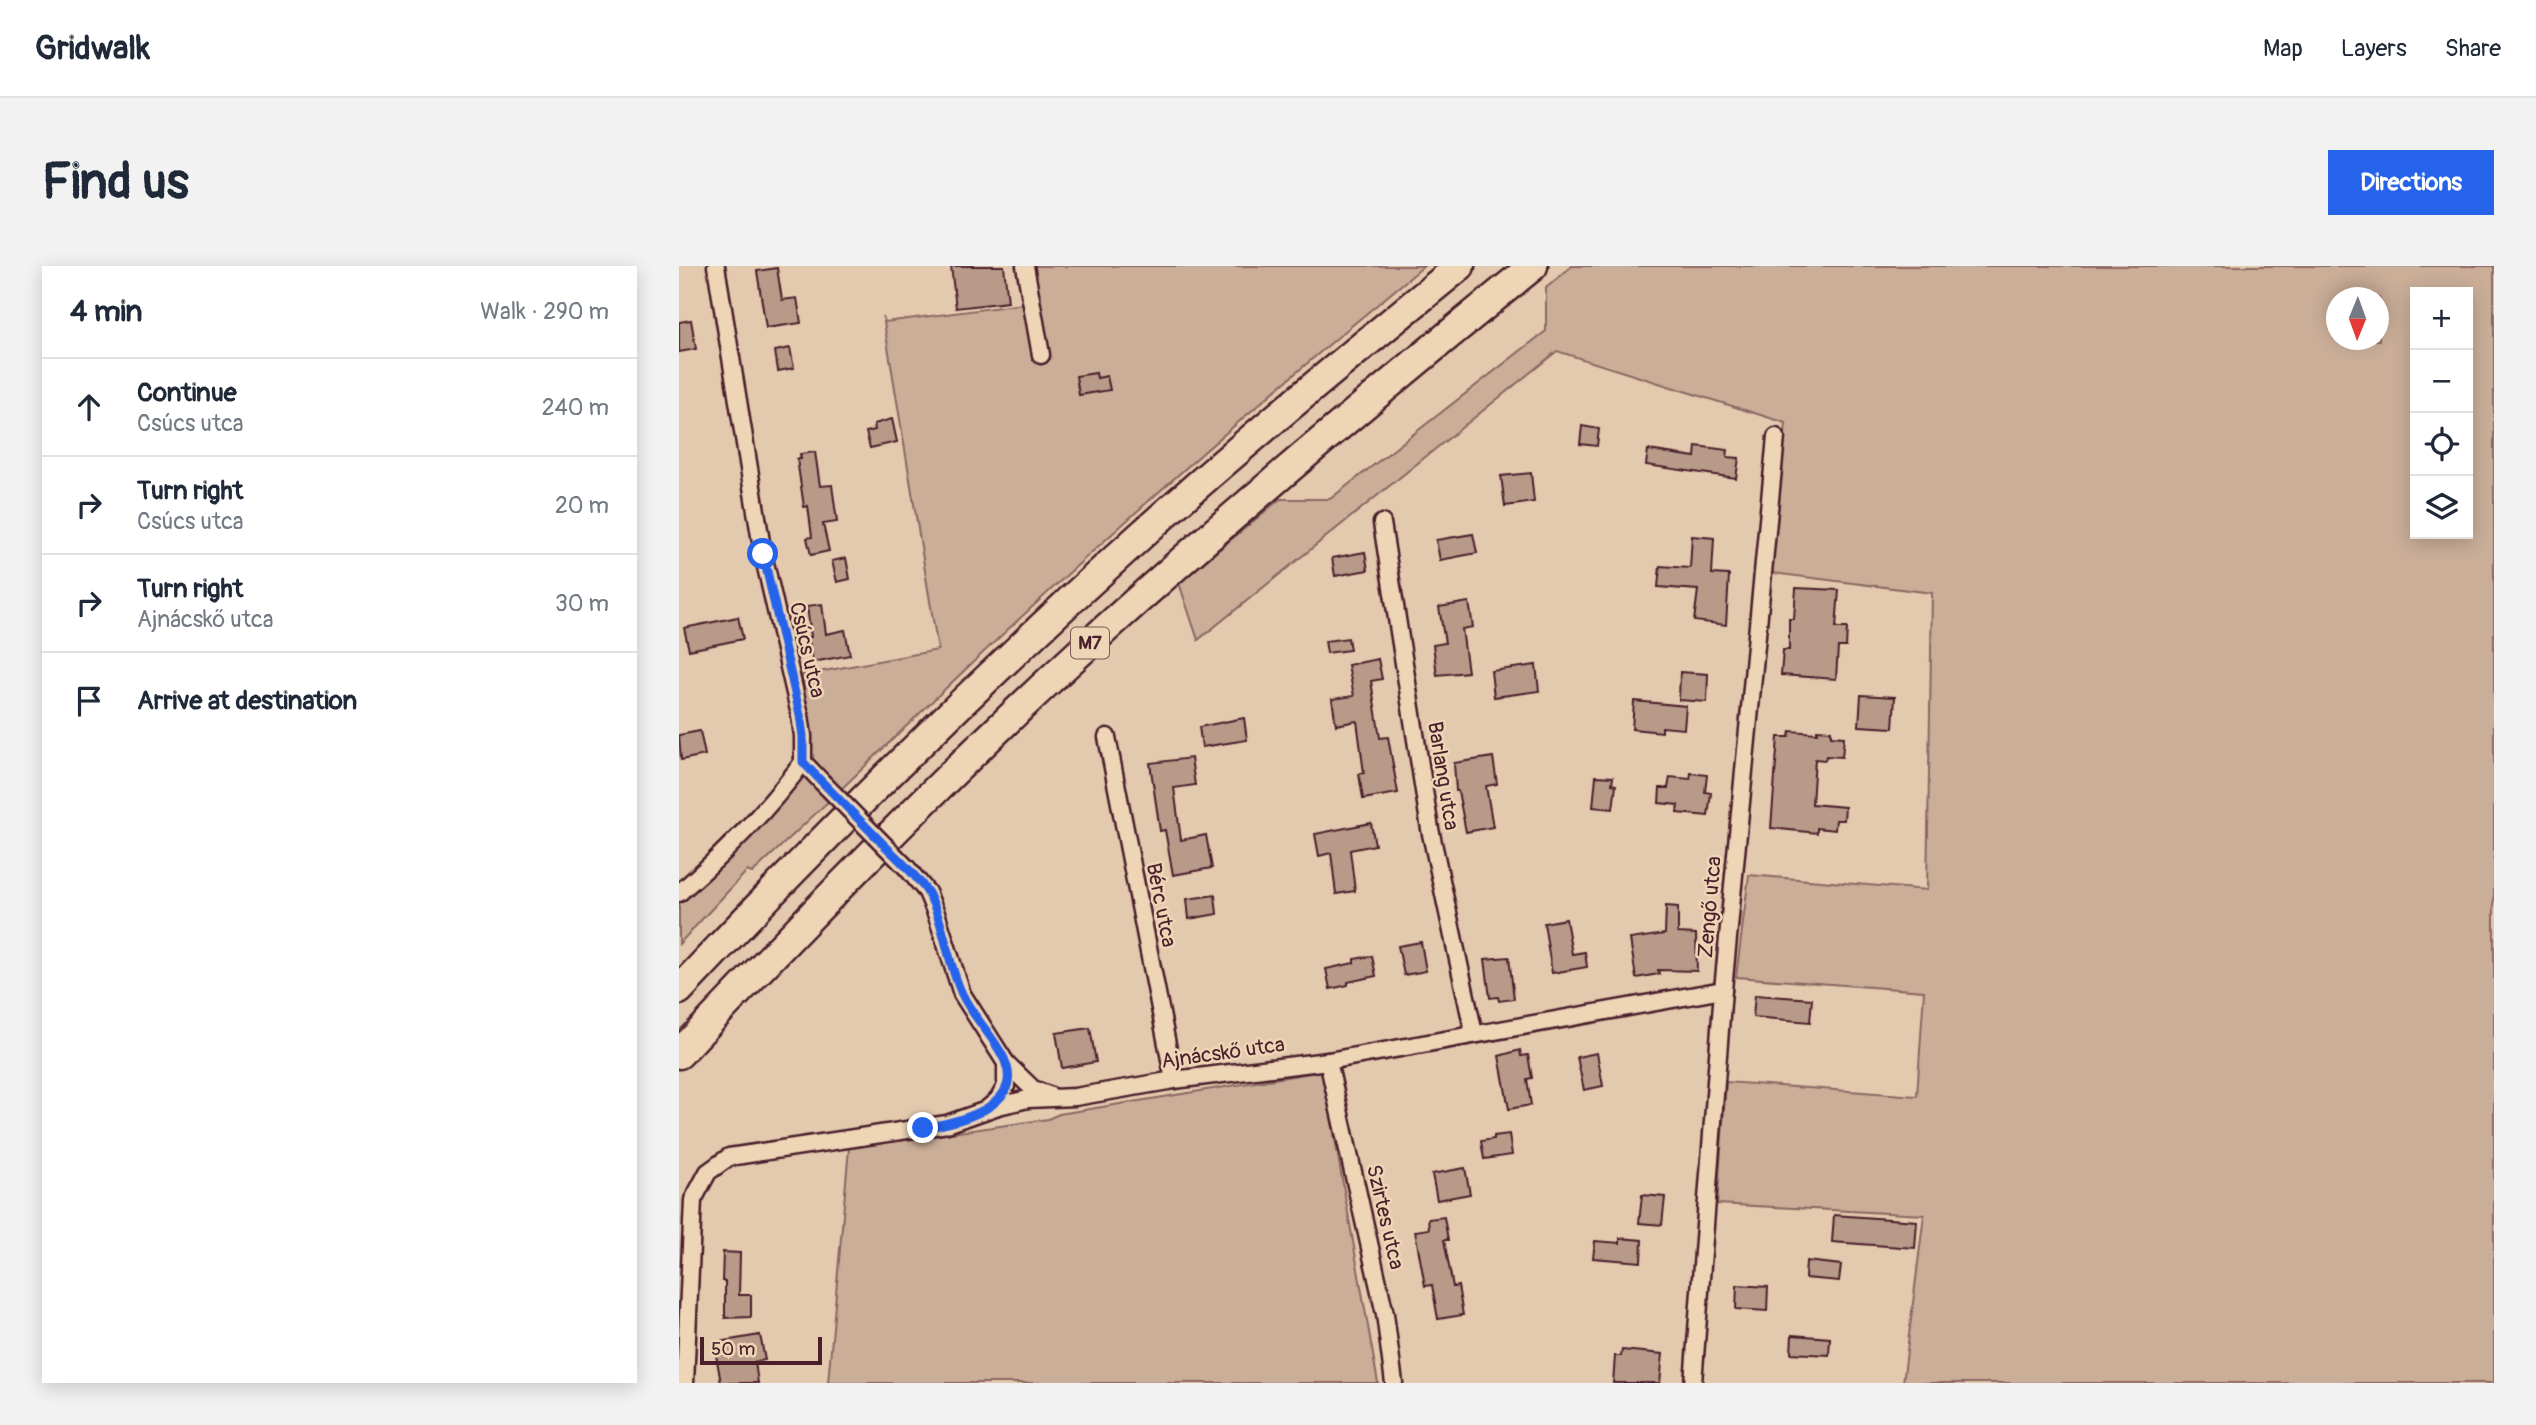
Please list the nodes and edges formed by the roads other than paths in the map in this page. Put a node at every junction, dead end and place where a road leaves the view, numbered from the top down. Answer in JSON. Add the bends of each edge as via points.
{"nodes":[{"id":1,"x":716,"y":266,"type":"edge"},
{"id":2,"x":1025,"y":266,"type":"edge"},
{"id":3,"x":1460,"y":266,"type":"edge"},
{"id":4,"x":1533,"y":266,"type":"edge"},
{"id":5,"x":1041,"y":355,"type":"dead end"},
{"id":6,"x":1776,"y":437,"type":"dead end"},
{"id":7,"x":1382,"y":523,"type":"dead end"},
{"id":8,"x":1107,"y":737,"type":"dead end"},
{"id":9,"x":803,"y":762,"type":"junction"},
{"id":10,"x":679,"y":893,"type":"edge"},
{"id":11,"x":679,"y":989,"type":"edge"},
{"id":12,"x":1723,"y":990,"type":"junction"},
{"id":13,"x":1474,"y":1034,"type":"junction"},
{"id":14,"x":679,"y":1054,"type":"edge"},
{"id":15,"x":1328,"y":1061,"type":"junction"},
{"id":16,"x":1006,"y":1063,"type":"junction"},
{"id":17,"x":1174,"y":1080,"type":"junction"},
{"id":18,"x":1053,"y":1097,"type":"junction"},
{"id":19,"x":985,"y":1110,"type":"junction"},
{"id":20,"x":685,"y":1383,"type":"edge"},
{"id":21,"x":1394,"y":1383,"type":"edge"},
{"id":22,"x":1693,"y":1383,"type":"edge"}],
"edges":[{"from":1,"to":9,"type":"street","name":"Csúcs utca","via":[[763,554],[800,715]]},
{"from":2,"to":5,"type":"street"},
{"from":3,"to":11,"type":"highway","number":"M7","via":[[1137,539],[788,874]]},
{"from":4,"to":14,"type":"highway","number":"M7","via":[[1261,491],[1066,665],[842,882]]},
{"from":6,"to":12,"type":"street","name":"Zengő utca"},
{"from":7,"to":13,"type":"street","name":"Barlang utca","via":[[1430,829]]},
{"from":8,"to":17,"type":"street","name":"Bérc utca"},
{"from":9,"to":10,"type":"street","via":[[776,799]]},
{"from":9,"to":16,"type":"street","bridge":true,"via":[[927,892],[962,994]]},
{"from":12,"to":13,"type":"street","name":"Ajnácskő utca"},
{"from":12,"to":22,"type":"street","name":"Zengő utca"},
{"from":13,"to":15,"type":"street","name":"Ajnácskő utca"},
{"from":15,"to":17,"type":"street","name":"Ajnácskő utca"},
{"from":15,"to":21,"type":"street","name":"Szirtes utca","via":[[1385,1314]]},
{"from":16,"to":18,"type":"street","via":[[1033,1089]]},
{"from":16,"to":19,"type":"street","via":[[1006,1086]]},
{"from":17,"to":18,"type":"street","name":"Ajnácskő utca"},
{"from":18,"to":19,"type":"street","name":"Ajnácskő utca"},
{"from":19,"to":20,"type":"street","name":"Ajnácskő utca","via":[[947,1124],[729,1157],[708,1172],[693,1200]]}]}
